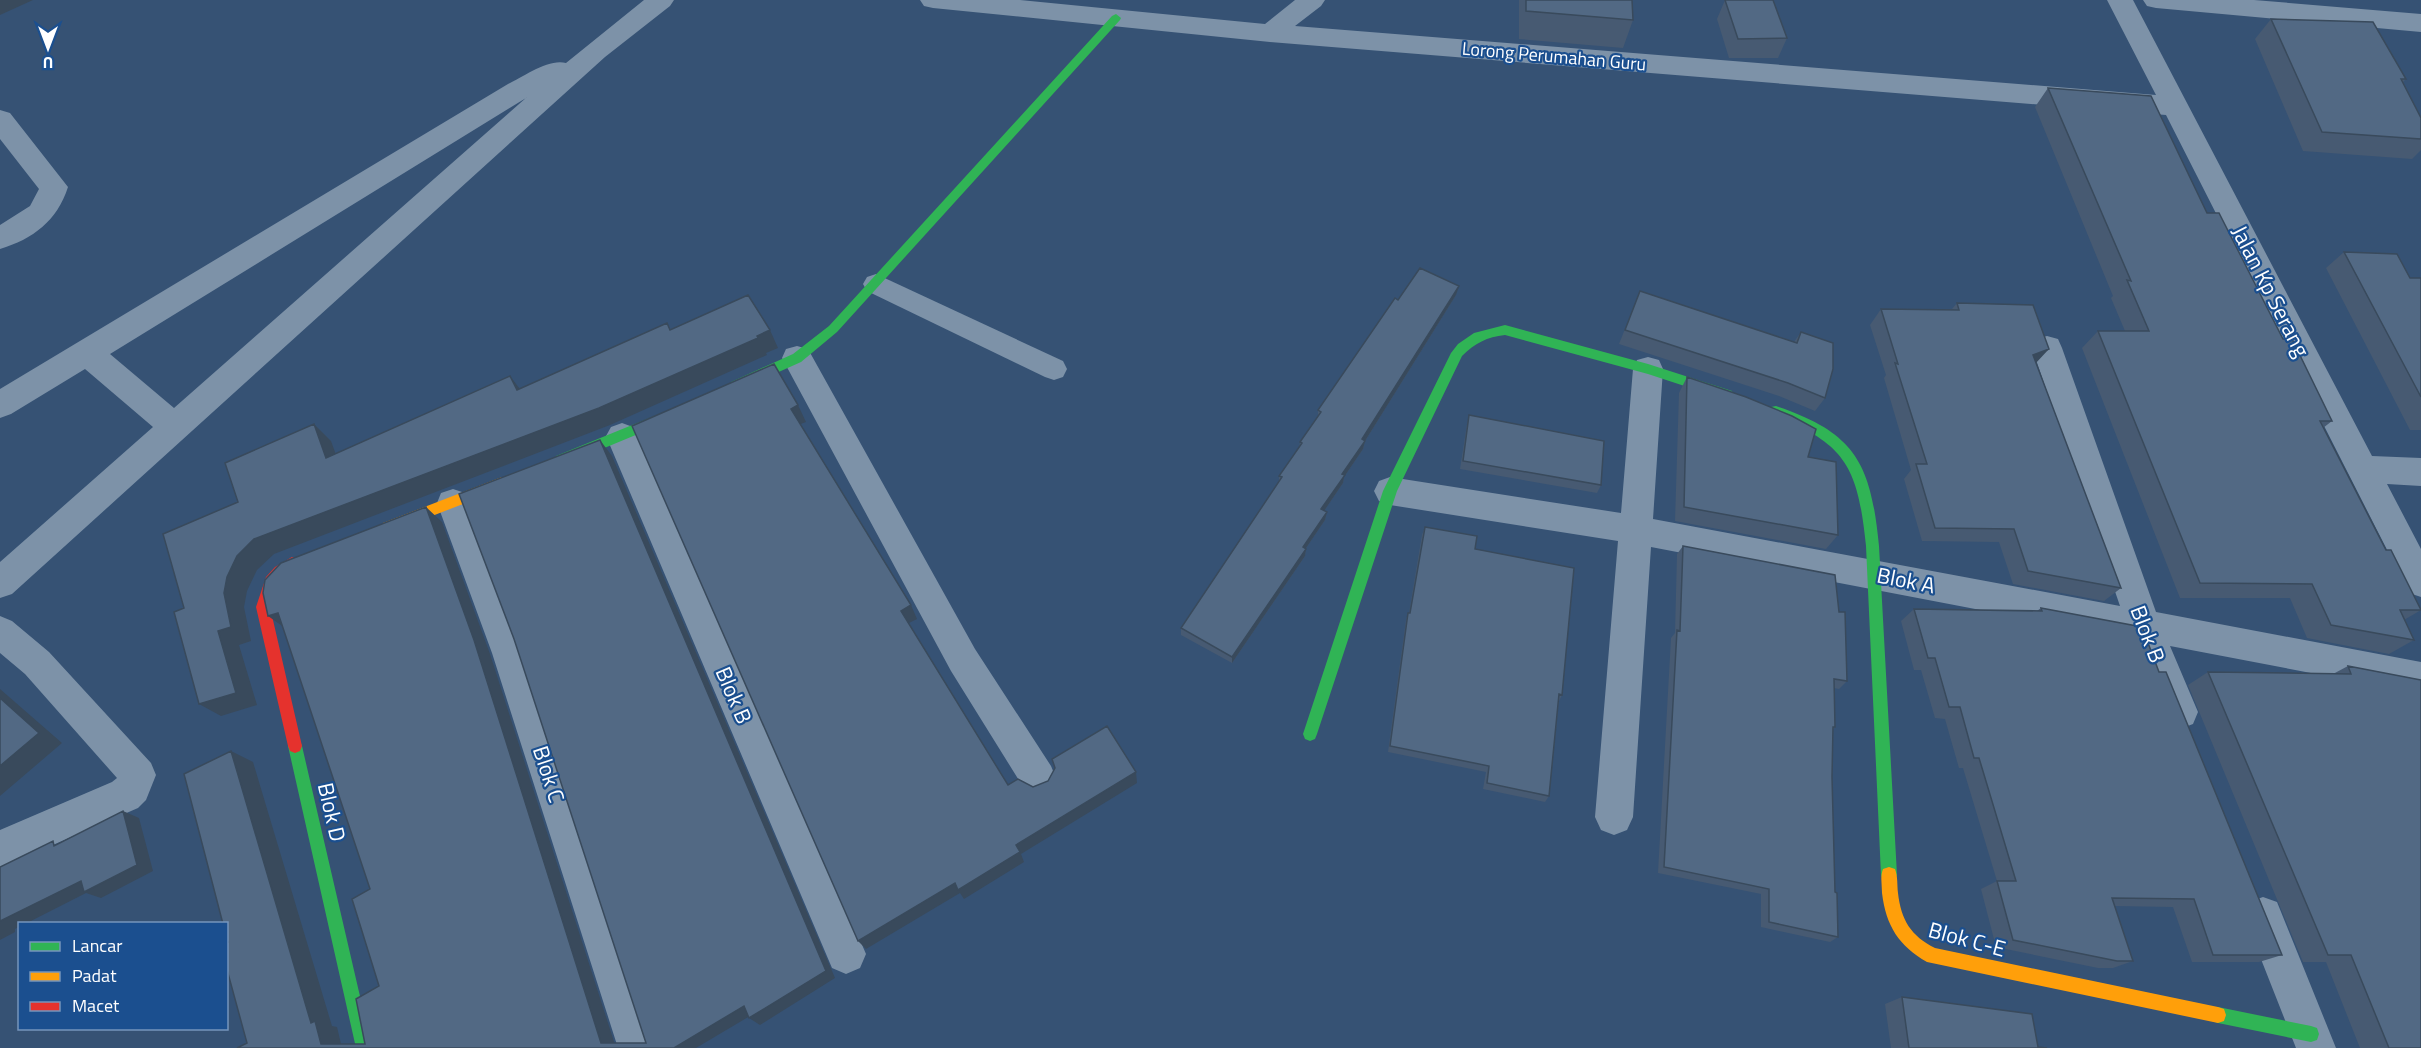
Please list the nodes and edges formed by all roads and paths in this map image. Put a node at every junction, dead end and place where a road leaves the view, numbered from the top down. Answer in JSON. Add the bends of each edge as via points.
{"nodes":[{"id":1,"x":661,"y":0,"type":"edge"},
{"id":2,"x":933,"y":0,"type":"edge"},
{"id":3,"x":1312,"y":0,"type":"edge"},
{"id":4,"x":2120,"y":0,"type":"edge"},
{"id":5,"x":2156,"y":0,"type":"edge"},
{"id":6,"x":1116,"y":18,"type":"junction"},
{"id":7,"x":2421,"y":23,"type":"edge"},
{"id":8,"x":1270,"y":33,"type":"junction"},
{"id":9,"x":596,"y":51,"type":"junction"},
{"id":10,"x":2175,"y":106,"type":"junction"},
{"id":11,"x":0,"y":120,"type":"edge"},
{"id":12,"x":0,"y":238,"type":"edge"},
{"id":13,"x":876,"y":284,"type":"junction"},
{"id":14,"x":2047,"y":348,"type":"edge"},
{"id":15,"x":87,"y":352,"type":"junction"},
{"id":16,"x":797,"y":358,"type":"junction"},
{"id":17,"x":1054,"y":369,"type":"dead end"},
{"id":18,"x":1648,"y":369,"type":"junction"},
{"id":19,"x":721,"y":392,"type":"edge"},
{"id":20,"x":1736,"y":398,"type":"edge"},
{"id":21,"x":0,"y":405,"type":"edge"},
{"id":22,"x":1758,"y":405,"type":"edge"},
{"id":23,"x":688,"y":407,"type":"edge"},
{"id":24,"x":175,"y":428,"type":"junction"},
{"id":25,"x":622,"y":436,"type":"junction"},
{"id":26,"x":548,"y":465,"type":"edge"},
{"id":27,"x":2363,"y":469,"type":"junction"},
{"id":28,"x":2421,"y":472,"type":"edge"},
{"id":29,"x":516,"y":477,"type":"edge"},
{"id":30,"x":1390,"y":490,"type":"junction"},
{"id":31,"x":453,"y":503,"type":"junction"},
{"id":32,"x":1637,"y":530,"type":"junction"},
{"id":33,"x":376,"y":532,"type":"edge"},
{"id":34,"x":302,"y":559,"type":"edge"},
{"id":35,"x":1873,"y":574,"type":"junction"},
{"id":36,"x":2421,"y":582,"type":"edge"},
{"id":37,"x":0,"y":583,"type":"edge"},
{"id":38,"x":2144,"y":626,"type":"junction"},
{"id":39,"x":0,"y":632,"type":"edge"},
{"id":40,"x":2421,"y":678,"type":"edge"},
{"id":41,"x":1310,"y":734,"type":"dead end"},
{"id":42,"x":2189,"y":736,"type":"edge"},
{"id":43,"x":1038,"y":778,"type":"dead end"},
{"id":44,"x":1614,"y":817,"type":"dead end"},
{"id":45,"x":0,"y":849,"type":"edge"},
{"id":46,"x":2253,"y":891,"type":"edge"},
{"id":47,"x":846,"y":954,"type":"dead end"},
{"id":48,"x":2314,"y":1041,"type":"edge"},
{"id":49,"x":364,"y":1048,"type":"edge"},
{"id":50,"x":638,"y":1048,"type":"edge"}],
"edges":[{"from":1,"to":9,"type":"street"},
{"from":2,"to":6,"type":"street","name":"Lorong Perumahan Guru"},
{"from":3,"to":8,"type":"street"},
{"from":4,"to":10,"type":"street","name":"Jalan Kp Serang"},
{"from":5,"to":7,"type":"street"},
{"from":6,"to":8,"type":"street","name":"Lorong Perumahan Guru"},
{"from":6,"to":13,"type":"street"},
{"from":8,"to":10,"type":"street","name":"Lorong Perumahan Guru"},
{"from":9,"to":15,"type":"street","via":[[517,91]]},
{"from":9,"to":24,"type":"street"},
{"from":10,"to":27,"type":"street","name":"Jalan Kp Serang"},
{"from":11,"to":12,"type":"street","via":[[54,187],[51,200],[37,218]]},
{"from":13,"to":16,"type":"street","via":[[833,329]]},
{"from":13,"to":17,"type":"lane"},
{"from":14,"to":38,"type":"street","name":"Blok B"},
{"from":15,"to":21,"type":"street"},
{"from":15,"to":24,"type":"street"},
{"from":16,"to":19,"type":"street"},
{"from":16,"to":43,"type":"street","via":[[963,660]]},
{"from":18,"to":20,"type":"street"},
{"from":18,"to":30,"type":"street","via":[[1505,330],[1485,331],[1457,353]]},
{"from":18,"to":32,"type":"street"},
{"from":22,"to":35,"type":"street","name":"Blok C-E","via":[[1791,416],[1826,436],[1850,457],[1863,482],[1868,507]]},
{"from":23,"to":25,"type":"street"},
{"from":24,"to":37,"type":"street"},
{"from":25,"to":26,"type":"street"},
{"from":25,"to":47,"type":"street","name":"Blok B"},
{"from":27,"to":28,"type":"street"},
{"from":27,"to":36,"type":"street","name":"Jalan Kp Serang"},
{"from":29,"to":31,"type":"street"},
{"from":30,"to":32,"type":"street","name":"Blok A"},
{"from":30,"to":41,"type":"street"},
{"from":31,"to":33,"type":"street"},
{"from":31,"to":50,"type":"street","name":"Blok C","via":[[509,653]]},
{"from":32,"to":35,"type":"street","name":"Blok A"},
{"from":32,"to":44,"type":"street"},
{"from":34,"to":49,"type":"street","name":"Blok D","via":[[274,576],[263,607]]},
{"from":35,"to":38,"type":"street","name":"Blok A"},
{"from":35,"to":48,"type":"street","name":"Blok C-E","via":[[1890,899],[1903,939],[1933,956]]},
{"from":38,"to":40,"type":"street","name":"Blok A"},
{"from":38,"to":42,"type":"street","name":"Blok B"},
{"from":39,"to":45,"type":"street","via":[[37,663],[138,775],[125,795]]},
{"from":46,"to":48,"type":"street"}]}
